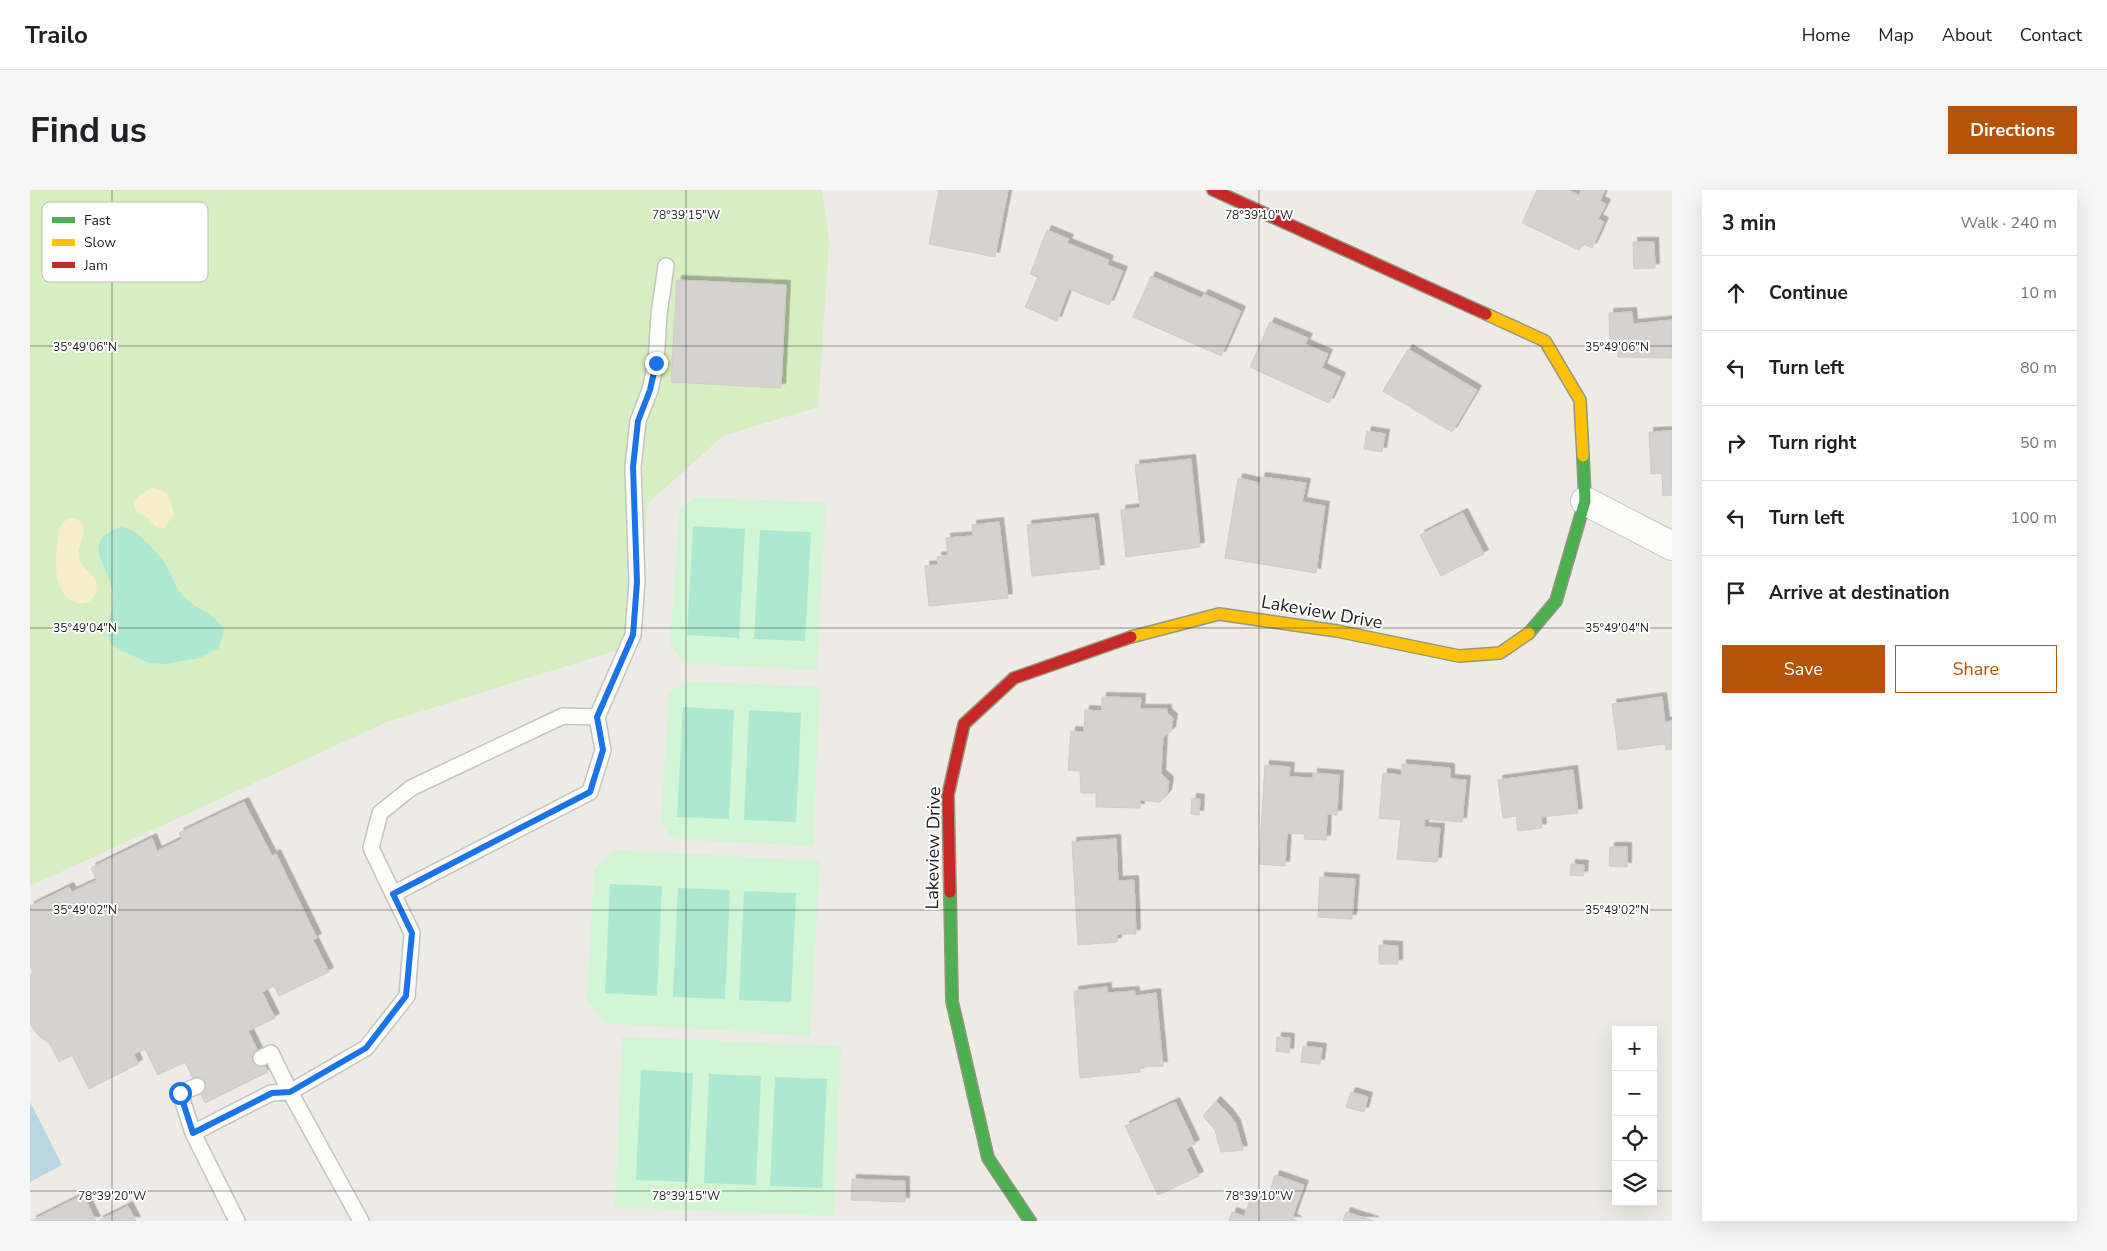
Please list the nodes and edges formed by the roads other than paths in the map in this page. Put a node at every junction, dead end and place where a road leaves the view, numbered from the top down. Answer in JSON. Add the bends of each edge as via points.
{"nodes":[{"id":1,"x":1213,"y":190,"type":"edge"},
{"id":2,"x":666,"y":266,"type":"dead end"},
{"id":3,"x":1585,"y":501,"type":"junction"},
{"id":4,"x":1672,"y":546,"type":"edge"},
{"id":5,"x":597,"y":717,"type":"junction"},
{"id":6,"x":393,"y":894,"type":"junction"},
{"id":7,"x":261,"y":1058,"type":"dead end"},
{"id":8,"x":197,"y":1086,"type":"dead end"},
{"id":9,"x":290,"y":1092,"type":"junction"},
{"id":10,"x":193,"y":1133,"type":"junction"},
{"id":11,"x":237,"y":1221,"type":"edge"},
{"id":12,"x":360,"y":1221,"type":"edge"},
{"id":13,"x":1030,"y":1221,"type":"edge"}],
"edges":[{"from":1,"to":3,"type":"street","name":"Lakeview Drive","via":[[1546,341],[1580,400]]},
{"from":2,"to":5,"type":"lane","via":[[656,363],[638,421],[633,467],[637,582],[633,635]]},
{"from":3,"to":4,"type":"street"},
{"from":3,"to":13,"type":"street","name":"Lakeview Drive","via":[[1556,601],[1526,636],[1500,653],[1459,656],[1337,630],[1219,614],[1130,637],[1014,678],[964,724],[948,795],[952,1001],[988,1158]]},
{"from":5,"to":6,"type":"lane","via":[[603,750],[590,792]]},
{"from":5,"to":6,"type":"lane","via":[[563,716],[411,788],[380,813],[371,848]]},
{"from":6,"to":9,"type":"lane","via":[[412,933],[406,996],[366,1048]]},
{"from":7,"to":9,"type":"lane","via":[[272,1053]]},
{"from":8,"to":10,"type":"lane","via":[[180,1093]]},
{"from":9,"to":10,"type":"lane","via":[[272,1093]]},
{"from":9,"to":12,"type":"lane"},
{"from":10,"to":11,"type":"lane"}]}
